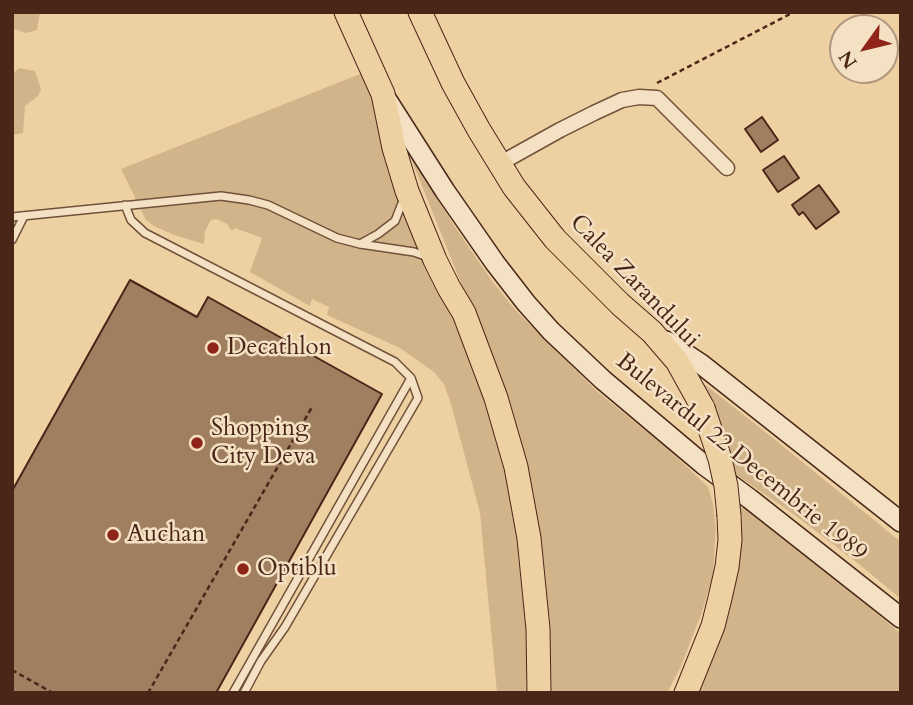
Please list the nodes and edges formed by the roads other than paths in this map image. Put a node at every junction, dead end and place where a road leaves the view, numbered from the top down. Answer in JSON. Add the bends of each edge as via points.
{"nodes":[{"id":1,"x":346,"y":12,"type":"edge"},
{"id":2,"x":420,"y":12,"type":"edge"},
{"id":3,"x":383,"y":94,"type":"junction"},
{"id":4,"x":499,"y":164,"type":"junction"},
{"id":5,"x":727,"y":168,"type":"dead end"},
{"id":6,"x":407,"y":191,"type":"junction"},
{"id":7,"x":125,"y":205,"type":"junction"},
{"id":8,"x":24,"y":216,"type":"junction"},
{"id":9,"x":12,"y":217,"type":"edge"},
{"id":10,"x":12,"y":240,"type":"edge"},
{"id":11,"x":360,"y":244,"type":"junction"},
{"id":12,"x":435,"y":260,"type":"junction"},
{"id":13,"x":652,"y":332,"type":"junction"},
{"id":14,"x":411,"y":378,"type":"junction"},
{"id":15,"x":901,"y":522,"type":"edge"},
{"id":16,"x":901,"y":618,"type":"edge"},
{"id":17,"x":233,"y":693,"type":"edge"},
{"id":18,"x":244,"y":693,"type":"edge"},
{"id":19,"x":538,"y":693,"type":"edge"},
{"id":20,"x":686,"y":693,"type":"edge"}],
"edges":[{"from":1,"to":3,"type":"main road"},
{"from":2,"to":4,"type":"main road","name":"Calea Zarandului"},
{"from":3,"to":6,"type":"main road"},
{"from":3,"to":16,"type":"main road","name":"Bulevardul 22 Decembrie 1989","via":[[488,253],[551,331],[704,465]]},
{"from":4,"to":5,"type":"street","via":[[559,130],[622,100],[639,97],[657,98]]},
{"from":4,"to":13,"type":"main road","name":"Calea Zarandului","via":[[555,239]]},
{"from":6,"to":11,"type":"lane","via":[[395,221]]},
{"from":6,"to":12,"type":"main road"},
{"from":7,"to":8,"type":"lane"},
{"from":7,"to":11,"type":"lane","via":[[221,196],[249,200]]},
{"from":7,"to":14,"type":"lane","via":[[131,220],[145,233],[395,362]]},
{"from":8,"to":9,"type":"lane"},
{"from":8,"to":10,"type":"lane"},
{"from":11,"to":12,"type":"lane"},
{"from":12,"to":19,"type":"main road","via":[[464,313],[516,467],[537,616]]},
{"from":13,"to":15,"type":"main road","name":"Bulevardul 22 Decembrie 1989"},
{"from":13,"to":20,"type":"main road","name":"Calea Zarandului","bridge":true,"via":[[677,361],[703,408],[720,459],[729,516],[730,540],[720,598]]},
{"from":14,"to":17,"type":"lane"},
{"from":14,"to":18,"type":"lane","via":[[418,398]]}]}
